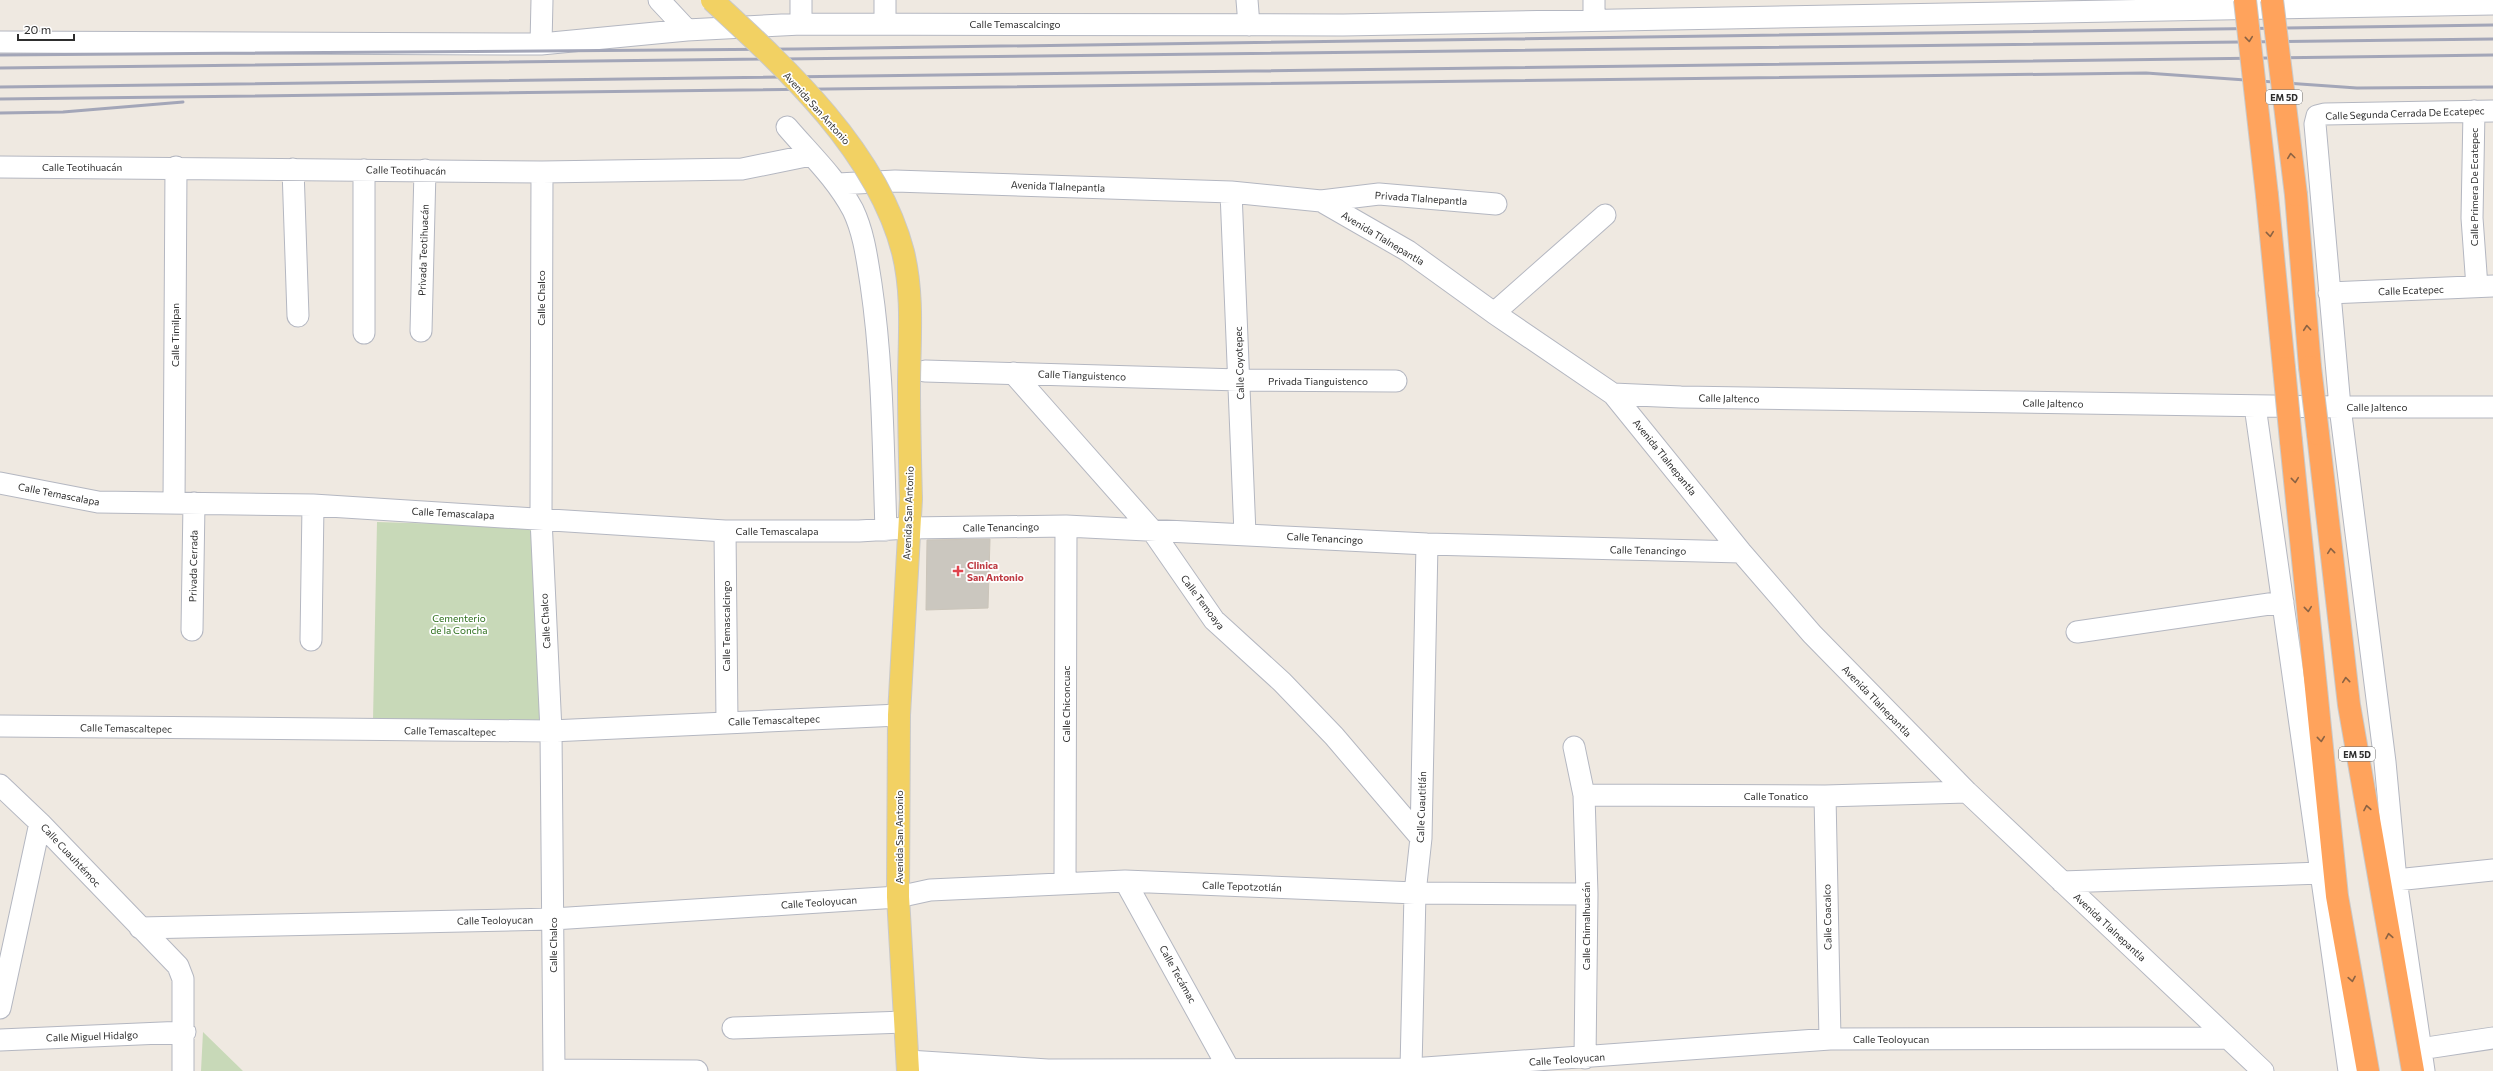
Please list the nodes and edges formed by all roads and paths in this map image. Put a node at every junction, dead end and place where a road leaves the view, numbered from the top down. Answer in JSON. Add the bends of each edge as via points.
{"nodes":[{"id":1,"x":542,"y":0,"type":"edge"},
{"id":2,"x":659,"y":0,"type":"edge"},
{"id":3,"x":712,"y":0,"type":"edge"},
{"id":4,"x":723,"y":0,"type":"edge"},
{"id":5,"x":801,"y":0,"type":"edge"},
{"id":6,"x":885,"y":0,"type":"edge"},
{"id":7,"x":1247,"y":0,"type":"edge"},
{"id":8,"x":2245,"y":0,"type":"edge"},
{"id":9,"x":2272,"y":0,"type":"edge"},
{"id":10,"x":2222,"y":4,"type":"edge"},
{"id":11,"x":2298,"y":4,"type":"edge"},
{"id":12,"x":2493,"y":4,"type":"edge"},
{"id":13,"x":1979,"y":7,"type":"edge"},
{"id":14,"x":1594,"y":10,"type":"edge"},
{"id":15,"x":801,"y":24,"type":"junction"},
{"id":16,"x":885,"y":24,"type":"junction"},
{"id":17,"x":1249,"y":25,"type":"junction"},
{"id":18,"x":723,"y":28,"type":"junction"},
{"id":19,"x":687,"y":30,"type":"junction"},
{"id":20,"x":0,"y":42,"type":"edge"},
{"id":21,"x":541,"y":44,"type":"junction"},
{"id":22,"x":2484,"y":111,"type":"edge"},
{"id":23,"x":787,"y":127,"type":"dead end"},
{"id":24,"x":811,"y":155,"type":"junction"},
{"id":25,"x":0,"y":167,"type":"edge"},
{"id":26,"x":176,"y":167,"type":"junction"},
{"id":27,"x":293,"y":169,"type":"junction"},
{"id":28,"x":364,"y":170,"type":"junction"},
{"id":29,"x":425,"y":170,"type":"junction"},
{"id":30,"x":542,"y":172,"type":"junction"},
{"id":31,"x":838,"y":184,"type":"junction"},
{"id":32,"x":1231,"y":192,"type":"junction"},
{"id":33,"x":1322,"y":201,"type":"junction"},
{"id":34,"x":1496,"y":204,"type":"dead end"},
{"id":35,"x":1605,"y":215,"type":"dead end"},
{"id":36,"x":2485,"y":287,"type":"edge"},
{"id":37,"x":2329,"y":293,"type":"junction"},
{"id":38,"x":1494,"y":314,"type":"junction"},
{"id":39,"x":298,"y":316,"type":"dead end"},
{"id":40,"x":420,"y":331,"type":"dead end"},
{"id":41,"x":364,"y":333,"type":"dead end"},
{"id":42,"x":925,"y":371,"type":"dead end"},
{"id":43,"x":1013,"y":373,"type":"junction"},
{"id":44,"x":1240,"y":380,"type":"junction"},
{"id":45,"x":1396,"y":381,"type":"dead end"},
{"id":46,"x":1613,"y":394,"type":"junction"},
{"id":47,"x":2255,"y":406,"type":"junction"},
{"id":48,"x":2340,"y":407,"type":"junction"},
{"id":49,"x":2493,"y":407,"type":"edge"},
{"id":50,"x":0,"y":483,"type":"edge"},
{"id":51,"x":184,"y":503,"type":"junction"},
{"id":52,"x":313,"y":505,"type":"junction"},
{"id":53,"x":541,"y":519,"type":"junction"},
{"id":54,"x":1066,"y":526,"type":"junction"},
{"id":55,"x":908,"y":528,"type":"junction"},
{"id":56,"x":1150,"y":529,"type":"junction"},
{"id":57,"x":886,"y":530,"type":"junction"},
{"id":58,"x":726,"y":531,"type":"junction"},
{"id":59,"x":1245,"y":534,"type":"junction"},
{"id":60,"x":1427,"y":544,"type":"junction"},
{"id":61,"x":1741,"y":552,"type":"junction"},
{"id":62,"x":2283,"y":602,"type":"junction"},
{"id":63,"x":192,"y":630,"type":"dead end"},
{"id":64,"x":2077,"y":632,"type":"dead end"},
{"id":65,"x":311,"y":640,"type":"dead end"},
{"id":66,"x":899,"y":715,"type":"junction"},
{"id":67,"x":727,"y":722,"type":"junction"},
{"id":68,"x":0,"y":726,"type":"edge"},
{"id":69,"x":551,"y":732,"type":"junction"},
{"id":70,"x":1574,"y":747,"type":"dead end"},
{"id":71,"x":0,"y":785,"type":"edge"},
{"id":72,"x":1967,"y":792,"type":"junction"},
{"id":73,"x":1584,"y":795,"type":"junction"},
{"id":74,"x":1824,"y":796,"type":"junction"},
{"id":75,"x":40,"y":823,"type":"junction"},
{"id":76,"x":1421,"y":838,"type":"junction"},
{"id":77,"x":2493,"y":870,"type":"edge"},
{"id":78,"x":2322,"y":873,"type":"junction"},
{"id":79,"x":2396,"y":880,"type":"junction"},
{"id":80,"x":1125,"y":881,"type":"junction"},
{"id":81,"x":1065,"y":882,"type":"junction"},
{"id":82,"x":2062,"y":882,"type":"junction"},
{"id":83,"x":1415,"y":893,"type":"junction"},
{"id":84,"x":1587,"y":894,"type":"junction"},
{"id":85,"x":898,"y":897,"type":"junction"},
{"id":86,"x":553,"y":919,"type":"junction"},
{"id":87,"x":140,"y":928,"type":"junction"},
{"id":88,"x":0,"y":1008,"type":"edge"},
{"id":89,"x":905,"y":1022,"type":"junction"},
{"id":90,"x":733,"y":1028,"type":"dead end"},
{"id":91,"x":185,"y":1032,"type":"junction"},
{"id":92,"x":2227,"y":1038,"type":"junction"},
{"id":93,"x":2493,"y":1038,"type":"edge"},
{"id":94,"x":1830,"y":1039,"type":"junction"},
{"id":95,"x":0,"y":1040,"type":"edge"},
{"id":96,"x":2420,"y":1049,"type":"junction"},
{"id":97,"x":1585,"y":1058,"type":"junction"},
{"id":98,"x":1609,"y":1064,"type":"edge"},
{"id":99,"x":908,"y":1066,"type":"edge"},
{"id":100,"x":1230,"y":1070,"type":"edge"},
{"id":101,"x":1398,"y":1070,"type":"edge"},
{"id":102,"x":183,"y":1071,"type":"edge"},
{"id":103,"x":554,"y":1071,"type":"edge"},
{"id":104,"x":697,"y":1071,"type":"edge"},
{"id":105,"x":1048,"y":1071,"type":"edge"},
{"id":106,"x":2264,"y":1071,"type":"edge"},
{"id":107,"x":2349,"y":1071,"type":"edge"},
{"id":108,"x":2368,"y":1071,"type":"edge"},
{"id":109,"x":2413,"y":1071,"type":"edge"},
{"id":110,"x":2424,"y":1071,"type":"edge"}],
"edges":[{"from":1,"to":21,"type":"street"},
{"from":2,"to":19,"type":"street"},
{"from":3,"to":55,"type":"main road","name":"Avenida San Antonio","bridge":true,"via":[[809,96],[845,137],[889,211],[903,252],[912,313],[909,386],[911,499]]},
{"from":4,"to":18,"type":"street"},
{"from":5,"to":15,"type":"street"},
{"from":6,"to":16,"type":"street"},
{"from":7,"to":17,"type":"street"},
{"from":8,"to":108,"type":"highway","number":"EM 5D","one_way":true,"bridge":true,"via":[[2337,896]]},
{"from":109,"to":9,"type":"highway","number":"EM 5D","one_way":true,"bridge":true,"via":[[2349,705],[2310,366],[2296,195]]},
{"from":10,"to":11,"type":"street","name":"Calle Temascalcingo"},
{"from":10,"to":13,"type":"street","name":"Calle Temascalcingo"},
{"from":11,"to":12,"type":"street","name":"Calle Temascalcingo"},
{"from":13,"to":14,"type":"street","name":"Calle Temascalcingo"},
{"from":14,"to":17,"type":"street","name":"Calle Temascalcingo","via":[[1343,25]]},
{"from":15,"to":16,"type":"street","name":"Calle Temascalcingo"},
{"from":15,"to":18,"type":"street","name":"Calle Temascalcingo"},
{"from":16,"to":17,"type":"street","name":"Calle Temascalcingo"},
{"from":18,"to":19,"type":"street","name":"Calle Temascalcingo"},
{"from":19,"to":21,"type":"street","name":"Calle Temascalcingo"},
{"from":20,"to":21,"type":"street","name":"Calle Temascalcingo"},
{"from":22,"to":36,"type":"street","name":"Calle Primera De Ecatepec","via":[[2472,218]]},
{"from":22,"to":37,"type":"street","name":"Calle Segunda Cerrada De Ecatepec","via":[[2317,116],[2315,124]]},
{"from":23,"to":24,"type":"street"},
{"from":24,"to":30,"type":"street","name":"Calle Teotihuacán","via":[[742,169]]},
{"from":24,"to":31,"type":"street"},
{"from":25,"to":26,"type":"street","name":"Calle Teotihuacán"},
{"from":26,"to":27,"type":"street","name":"Calle Teotihuacán"},
{"from":26,"to":51,"type":"street","name":"Calle Timilpan"},
{"from":27,"to":28,"type":"street","name":"Calle Teotihuacán"},
{"from":27,"to":39,"type":"street"},
{"from":28,"to":29,"type":"street","name":"Calle Teotihuacán"},
{"from":28,"to":41,"type":"street"},
{"from":29,"to":30,"type":"street","name":"Calle Teotihuacán"},
{"from":29,"to":40,"type":"street","name":"Privada Teotihuacán"},
{"from":30,"to":53,"type":"street","name":"Calle Chalco"},
{"from":31,"to":32,"type":"street","name":"Avenida Tlalnepantla","via":[[895,181]]},
{"from":31,"to":57,"type":"street","via":[[854,212],[864,243],[876,317],[881,372]]},
{"from":32,"to":33,"type":"street","name":"Avenida Tlalnepantla"},
{"from":32,"to":44,"type":"street","name":"Calle Coyotepec"},
{"from":33,"to":34,"type":"street","name":"Privada Tlalnepantla","via":[[1379,194]]},
{"from":33,"to":38,"type":"street","name":"Avenida Tlalnepantla","via":[[1408,251]]},
{"from":35,"to":38,"type":"street"},
{"from":36,"to":37,"type":"street","name":"Calle Ecatepec"},
{"from":37,"to":48,"type":"street"},
{"from":38,"to":46,"type":"street","name":"Avenida Tlalnepantla"},
{"from":42,"to":43,"type":"street","name":"Calle Tianguistenco"},
{"from":43,"to":44,"type":"street","name":"Calle Tianguistenco"},
{"from":43,"to":56,"type":"street","name":"Calle Temoaya"},
{"from":44,"to":45,"type":"street","name":"Privada Tianguistenco"},
{"from":44,"to":59,"type":"street","name":"Calle Coyotepec"},
{"from":46,"to":47,"type":"street","name":"Calle Jaltenco","via":[[1681,398]]},
{"from":46,"to":61,"type":"street","name":"Avenida Tlalnepantla"},
{"from":47,"to":48,"type":"street","name":"Calle Jaltenco"},
{"from":47,"to":62,"type":"street"},
{"from":48,"to":49,"type":"street","name":"Calle Jaltenco"},
{"from":48,"to":79,"type":"street","via":[[2385,762]]},
{"from":50,"to":51,"type":"street","name":"Calle Temascalapa","via":[[98,502]]},
{"from":51,"to":52,"type":"street","name":"Calle Temascalapa"},
{"from":51,"to":63,"type":"street","name":"Privada Cerrada"},
{"from":52,"to":53,"type":"street","name":"Calle Temascalapa"},
{"from":52,"to":65,"type":"street"},
{"from":53,"to":58,"type":"street","name":"Calle Temascalapa"},
{"from":53,"to":69,"type":"street","name":"Calle Chalco"},
{"from":54,"to":55,"type":"street","name":"Calle Tenancingo"},
{"from":54,"to":56,"type":"street","name":"Calle Tenancingo"},
{"from":54,"to":81,"type":"street","name":"Calle Chiconcuac"},
{"from":55,"to":57,"type":"street","name":"Calle Temascalapa"},
{"from":55,"to":66,"type":"main road","name":"Avenida San Antonio"},
{"from":56,"to":59,"type":"street","name":"Calle Tenancingo"},
{"from":56,"to":76,"type":"street","name":"Calle Temoaya","via":[[1214,620],[1282,682],[1334,736]]},
{"from":57,"to":58,"type":"street","name":"Calle Temascalapa"},
{"from":58,"to":67,"type":"street","name":"Calle Temascalcingo"},
{"from":59,"to":60,"type":"street","name":"Calle Tenancingo"},
{"from":60,"to":61,"type":"street","name":"Calle Tenancingo"},
{"from":60,"to":76,"type":"street","name":"Calle Cuautitlán"},
{"from":61,"to":72,"type":"street","name":"Avenida Tlalnepantla","via":[[1812,634]]},
{"from":62,"to":64,"type":"street"},
{"from":62,"to":78,"type":"street"},
{"from":66,"to":67,"type":"street","name":"Calle Temascaltepec"},
{"from":66,"to":85,"type":"main road","name":"Avenida San Antonio"},
{"from":67,"to":69,"type":"street","name":"Calle Temascaltepec"},
{"from":68,"to":69,"type":"street","name":"Calle Temascaltepec"},
{"from":69,"to":86,"type":"street","name":"Calle Chalco"},
{"from":70,"to":73,"type":"street","name":"Calle Chimalhuacán"},
{"from":71,"to":75,"type":"street","name":"Calle Cuauhtémoc"},
{"from":72,"to":74,"type":"street","name":"Calle Tonatico"},
{"from":72,"to":82,"type":"street","name":"Avenida Tlalnepantla"},
{"from":73,"to":74,"type":"street","name":"Calle Tonatico"},
{"from":73,"to":84,"type":"street","name":"Calle Chimalhuacán"},
{"from":74,"to":94,"type":"street","name":"Calle Coacalco"},
{"from":75,"to":87,"type":"street","name":"Calle Cuauhtémoc"},
{"from":75,"to":88,"type":"street"},
{"from":76,"to":83,"type":"street","name":"Calle Cuautitlán"},
{"from":77,"to":79,"type":"street"},
{"from":78,"to":82,"type":"street"},
{"from":78,"to":107,"type":"street"},
{"from":79,"to":96,"type":"street"},
{"from":80,"to":81,"type":"street","name":"Calle Tepotzotlán"},
{"from":80,"to":83,"type":"street","name":"Calle Tepotzotlán"},
{"from":80,"to":100,"type":"street","name":"Calle Tecámac"},
{"from":81,"to":85,"type":"street","name":"Calle Tepotzotlán","via":[[930,890]]},
{"from":82,"to":92,"type":"street","name":"Avenida Tlalnepantla"},
{"from":83,"to":84,"type":"street","name":"Calle Tepotzotlán"},
{"from":83,"to":101,"type":"street","name":"Calle Cuautitlán"},
{"from":84,"to":97,"type":"street","name":"Calle Chimalhuacán"},
{"from":85,"to":86,"type":"street","name":"Calle Teoloyucan"},
{"from":85,"to":89,"type":"main road","name":"Avenida San Antonio"},
{"from":86,"to":87,"type":"street","name":"Calle Teoloyucan"},
{"from":86,"to":103,"type":"street","name":"Calle Chalco"},
{"from":87,"to":91,"type":"street","name":"Calle Cuauhtémoc","via":[[182,972]]},
{"from":89,"to":90,"type":"street"},
{"from":89,"to":99,"type":"main road","name":"Avenida San Antonio"},
{"from":91,"to":95,"type":"street","name":"Calle Miguel Hidalgo"},
{"from":91,"to":102,"type":"street"},
{"from":92,"to":94,"type":"street","name":"Calle Teoloyucan"},
{"from":92,"to":106,"type":"street","name":"Avenida Tlalnepantla"},
{"from":93,"to":96,"type":"street"},
{"from":94,"to":98,"type":"street","name":"Calle Teoloyucan"},
{"from":96,"to":110,"type":"street"},
{"from":97,"to":98,"type":"street","name":"Calle Teoloyucan"},
{"from":97,"to":101,"type":"street","name":"Calle Teoloyucan"},
{"from":99,"to":105,"type":"street","name":"Calle Teoloyucan"},
{"from":100,"to":101,"type":"street","name":"Calle Teoloyucan"},
{"from":100,"to":105,"type":"street","name":"Calle Teoloyucan"},
{"from":103,"to":104,"type":"street"}]}
